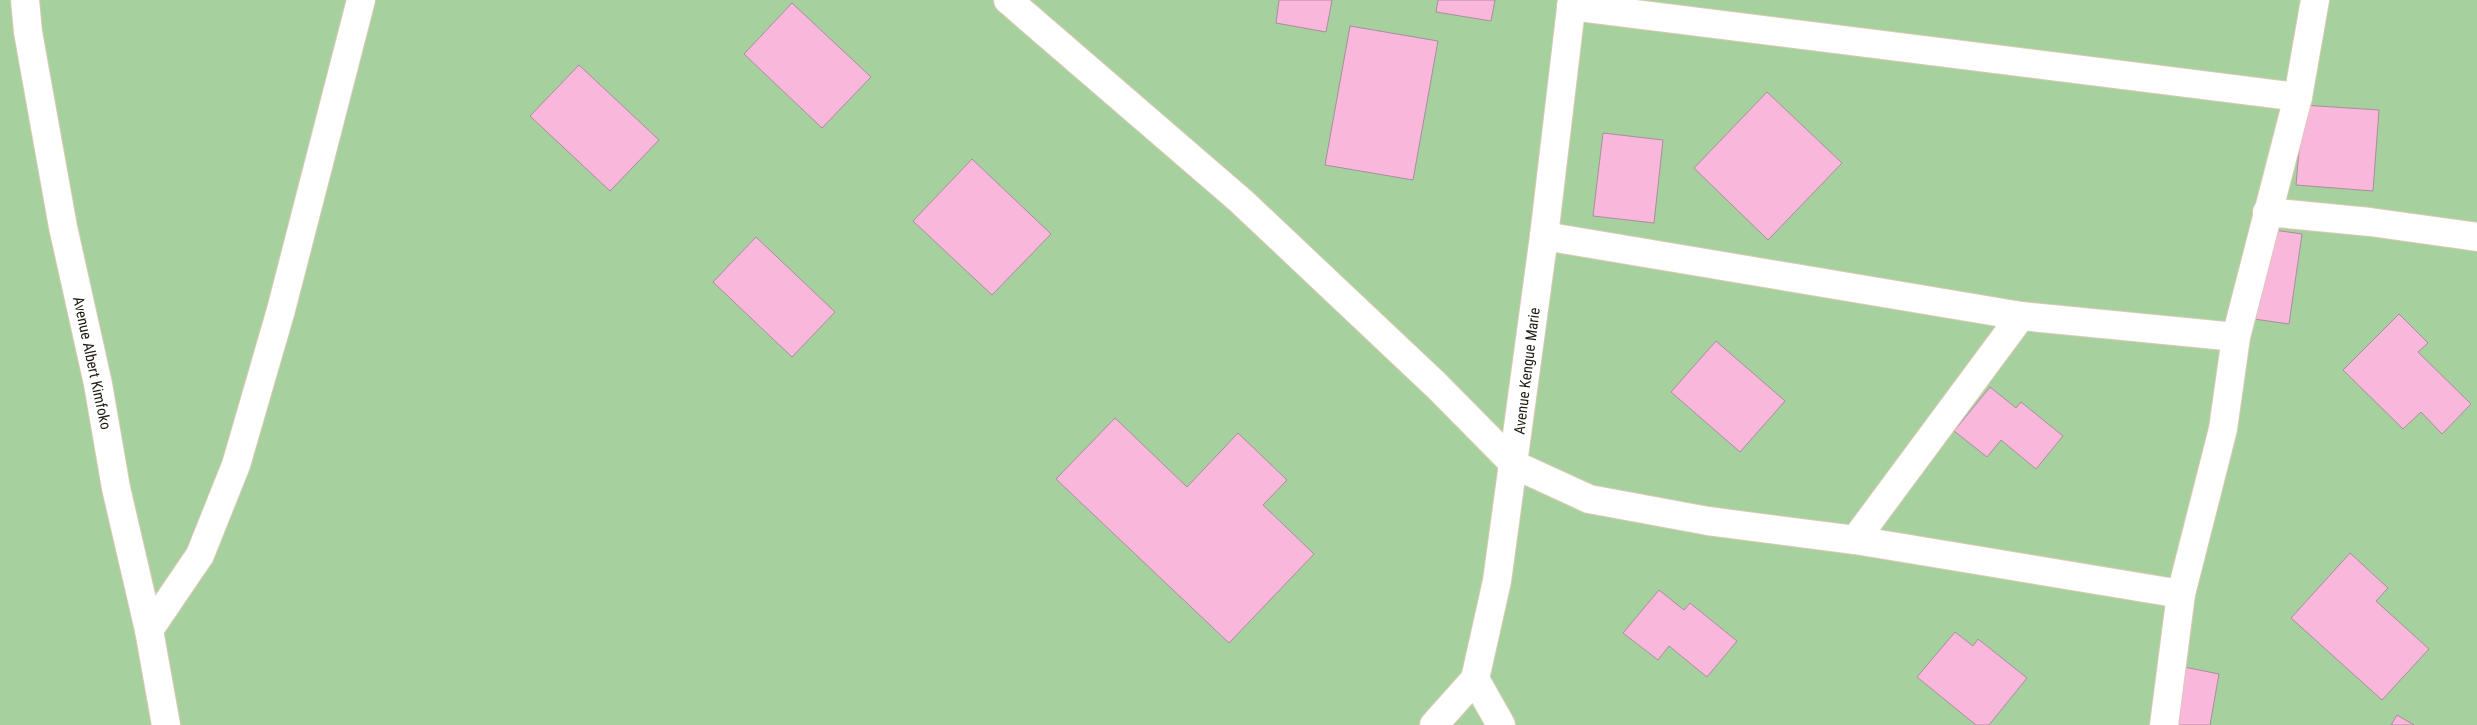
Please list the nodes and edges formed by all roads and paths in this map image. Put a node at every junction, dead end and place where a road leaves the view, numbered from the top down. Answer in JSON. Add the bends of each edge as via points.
{"nodes":[{"id":1,"x":24,"y":0,"type":"edge"},
{"id":2,"x":361,"y":0,"type":"edge"},
{"id":3,"x":1008,"y":0,"type":"edge"},
{"id":4,"x":2316,"y":0,"type":"edge"},
{"id":5,"x":1571,"y":3,"type":"edge"},
{"id":6,"x":2298,"y":97,"type":"junction"},
{"id":7,"x":2267,"y":212,"type":"junction"},
{"id":8,"x":1544,"y":236,"type":"junction"},
{"id":9,"x":2477,"y":237,"type":"edge"},
{"id":10,"x":2020,"y":316,"type":"junction"},
{"id":11,"x":2236,"y":338,"type":"junction"},
{"id":12,"x":1515,"y":465,"type":"junction"},
{"id":13,"x":1855,"y":540,"type":"junction"},
{"id":14,"x":2181,"y":594,"type":"junction"},
{"id":15,"x":148,"y":630,"type":"junction"},
{"id":16,"x":1475,"y":679,"type":"junction"},
{"id":17,"x":166,"y":725,"type":"edge"},
{"id":18,"x":1434,"y":725,"type":"edge"},
{"id":19,"x":1500,"y":725,"type":"edge"},
{"id":20,"x":2164,"y":725,"type":"edge"}],
"edges":[{"from":1,"to":15,"type":"street","name":"Avenue Albert Kimfoko","via":[[63,227]]},
{"from":2,"to":15,"type":"street","via":[[281,310],[236,465],[200,555]]},
{"from":3,"to":12,"type":"street","via":[[1241,201],[1437,386]]},
{"from":4,"to":6,"type":"street"},
{"from":5,"to":6,"type":"street"},
{"from":5,"to":8,"type":"street","name":"Avenue Kengue Marie"},
{"from":6,"to":7,"type":"street"},
{"from":7,"to":9,"type":"street"},
{"from":7,"to":11,"type":"street"},
{"from":8,"to":10,"type":"street"},
{"from":8,"to":12,"type":"street","name":"Avenue Kengue Marie"},
{"from":10,"to":11,"type":"street"},
{"from":10,"to":13,"type":"street"},
{"from":11,"to":14,"type":"street","via":[[2222,429]]},
{"from":12,"to":13,"type":"street","via":[[1589,499],[1708,521]]},
{"from":12,"to":16,"type":"street","name":"Avenue Kengue Marie","via":[[1497,580]]},
{"from":13,"to":14,"type":"street"},
{"from":14,"to":20,"type":"street"},
{"from":15,"to":17,"type":"street","name":"Avenue Albert Kimfoko"},
{"from":16,"to":18,"type":"street","name":"Avenue Kengue Marie"},
{"from":16,"to":19,"type":"street"}]}
